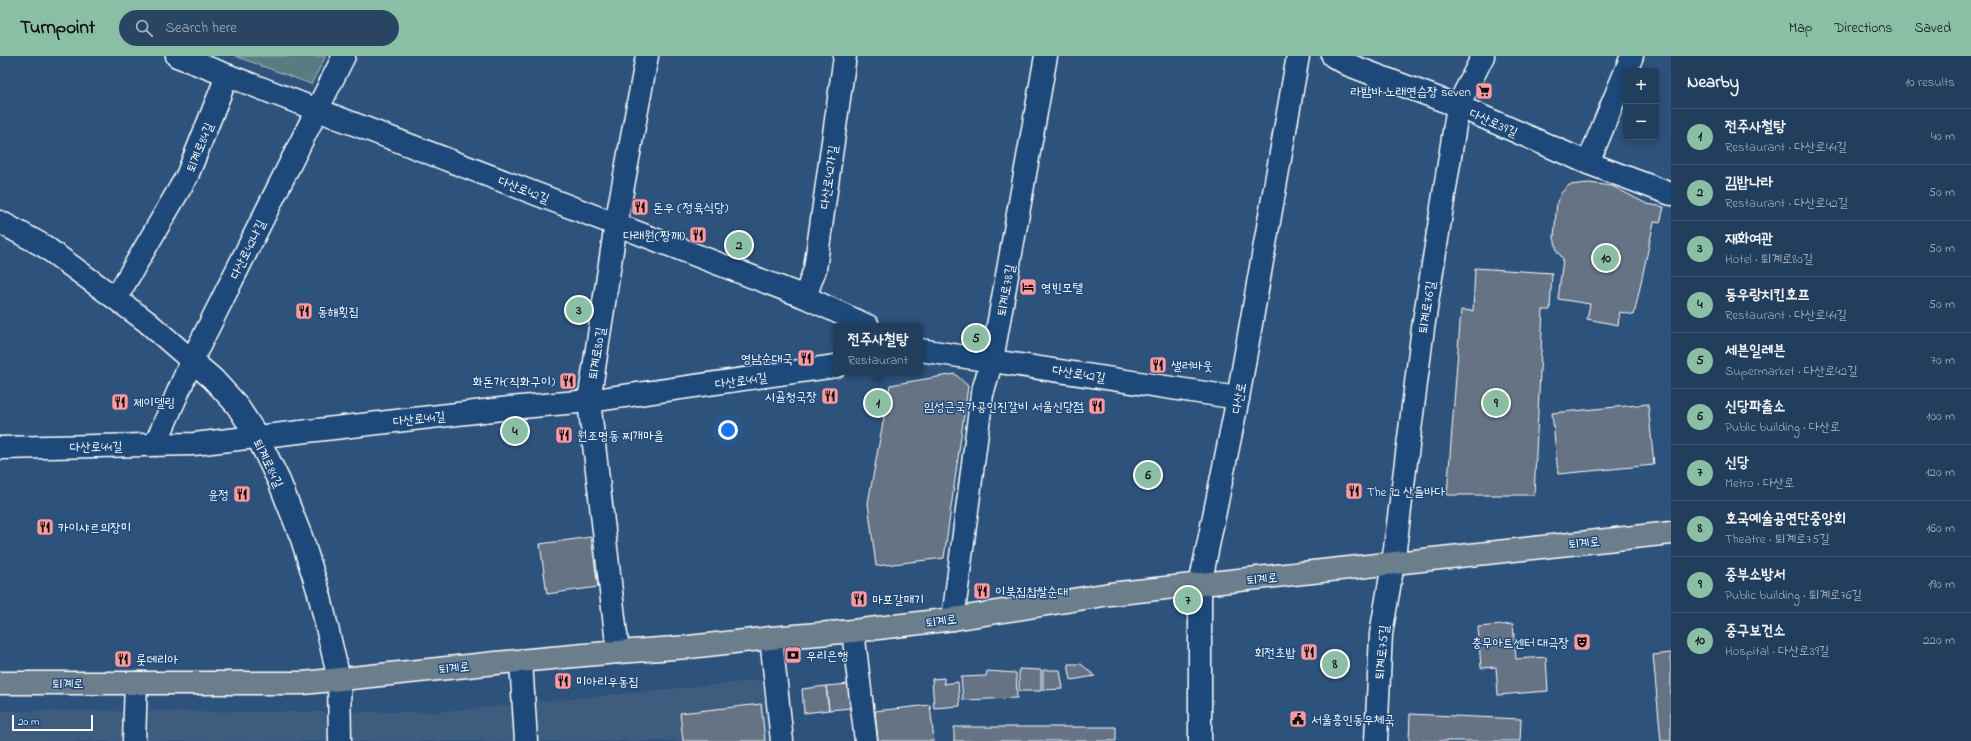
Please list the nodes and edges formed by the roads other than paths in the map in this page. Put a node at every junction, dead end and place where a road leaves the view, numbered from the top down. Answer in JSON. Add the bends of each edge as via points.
{"nodes":[{"id":1,"x":177,"y":56,"type":"edge"},
{"id":2,"x":344,"y":56,"type":"edge"},
{"id":3,"x":647,"y":56,"type":"edge"},
{"id":4,"x":845,"y":56,"type":"edge"},
{"id":5,"x":1046,"y":56,"type":"edge"},
{"id":6,"x":1298,"y":56,"type":"edge"},
{"id":7,"x":1333,"y":56,"type":"edge"},
{"id":8,"x":1483,"y":56,"type":"edge"},
{"id":9,"x":1632,"y":56,"type":"edge"},
{"id":10,"x":227,"y":76,"type":"junction"},
{"id":11,"x":1458,"y":106,"type":"junction"},
{"id":12,"x":316,"y":110,"type":"junction"},
{"id":13,"x":1588,"y":163,"type":"junction"},
{"id":14,"x":1671,"y":194,"type":"edge"},
{"id":15,"x":0,"y":222,"type":"edge"},
{"id":16,"x":616,"y":224,"type":"junction"},
{"id":17,"x":805,"y":297,"type":"junction"},
{"id":18,"x":116,"y":298,"type":"junction"},
{"id":19,"x":861,"y":323,"type":"edge"},
{"id":20,"x":923,"y":350,"type":"edge"},
{"id":21,"x":192,"y":360,"type":"junction"},
{"id":22,"x":992,"y":360,"type":"junction"},
{"id":23,"x":833,"y":366,"type":"edge"},
{"id":24,"x":1238,"y":398,"type":"junction"},
{"id":25,"x":589,"y":401,"type":"junction"},
{"id":26,"x":257,"y":436,"type":"junction"},
{"id":27,"x":155,"y":445,"type":"junction"},
{"id":28,"x":0,"y":448,"type":"edge"},
{"id":29,"x":1671,"y":533,"type":"edge"},
{"id":30,"x":1393,"y":564,"type":"junction"},
{"id":31,"x":1200,"y":585,"type":"junction"},
{"id":32,"x":953,"y":619,"type":"junction"},
{"id":33,"x":853,"y":631,"type":"junction"},
{"id":34,"x":771,"y":638,"type":"junction"},
{"id":35,"x":618,"y":652,"type":"junction"},
{"id":36,"x":521,"y":661,"type":"junction"},
{"id":37,"x":339,"y":679,"type":"junction"},
{"id":38,"x":0,"y":683,"type":"edge"},
{"id":39,"x":136,"y":683,"type":"junction"},
{"id":40,"x":134,"y":741,"type":"edge"},
{"id":41,"x":340,"y":741,"type":"edge"},
{"id":42,"x":526,"y":741,"type":"edge"},
{"id":43,"x":782,"y":741,"type":"edge"},
{"id":44,"x":866,"y":741,"type":"edge"},
{"id":45,"x":1200,"y":741,"type":"edge"},
{"id":46,"x":1376,"y":741,"type":"edge"}],
"edges":[{"from":1,"to":10,"type":"street","name":"다산로42길"},
{"from":2,"to":12,"type":"street","name":"다산로42나길"},
{"from":3,"to":16,"type":"street","name":"퇴계로80길"},
{"from":4,"to":17,"type":"street","name":"다산로42가길","via":[[816,269]]},
{"from":5,"to":22,"type":"street","name":"퇴계로78길"},
{"from":6,"to":24,"type":"street","name":"다산로"},
{"from":7,"to":11,"type":"street","name":"다산로39길","via":[[1349,65]]},
{"from":8,"to":11,"type":"street","name":"퇴계로76길"},
{"from":9,"to":13,"type":"street"},
{"from":10,"to":12,"type":"street","name":"다산로42길"},
{"from":10,"to":18,"type":"street","name":"퇴계로84길","via":[[187,176]]},
{"from":11,"to":13,"type":"street","name":"다산로39길"},
{"from":11,"to":30,"type":"street","name":"퇴계로76길","via":[[1423,328]]},
{"from":12,"to":16,"type":"street","name":"다산로42길"},
{"from":12,"to":21,"type":"street","name":"다산로42나길"},
{"from":13,"to":14,"type":"street","name":"다산로39길"},
{"from":15,"to":18,"type":"street","name":"퇴계로84길","via":[[44,246]]},
{"from":16,"to":17,"type":"street","name":"다산로42길"},
{"from":16,"to":25,"type":"street","name":"퇴계로80길"},
{"from":17,"to":19,"type":"street","name":"다산로42길"},
{"from":18,"to":21,"type":"street","name":"퇴계로84길"},
{"from":20,"to":22,"type":"street","name":"다산로42길"},
{"from":21,"to":26,"type":"street","name":"퇴계로84길","via":[[236,404]]},
{"from":21,"to":27,"type":"street","name":"다산로42나길"},
{"from":22,"to":24,"type":"street","name":"다산로42길"},
{"from":22,"to":32,"type":"street","name":"퇴계로78길","via":[[982,394]]},
{"from":23,"to":25,"type":"street","name":"다산로44길"},
{"from":24,"to":31,"type":"street","name":"다산로"},
{"from":25,"to":26,"type":"street","name":"다산로44길"},
{"from":25,"to":35,"type":"street","name":"퇴계로80길"},
{"from":26,"to":27,"type":"street","name":"다산로44길","via":[[194,444]]},
{"from":26,"to":37,"type":"street","name":"퇴계로84길","via":[[302,539],[319,593]]},
{"from":27,"to":28,"type":"street","name":"다산로44길"},
{"from":29,"to":30,"type":"main road","name":"퇴계로"},
{"from":30,"to":31,"type":"main road","name":"퇴계로"},
{"from":30,"to":46,"type":"street","name":"퇴계로75길","via":[[1381,634]]},
{"from":31,"to":32,"type":"main road","name":"퇴계로","via":[[1110,594]]},
{"from":31,"to":45,"type":"street","name":"다산로"},
{"from":32,"to":33,"type":"main road","name":"퇴계로"},
{"from":33,"to":34,"type":"main road","name":"퇴계로"},
{"from":33,"to":44,"type":"street"},
{"from":34,"to":35,"type":"main road","name":"퇴계로"},
{"from":34,"to":43,"type":"street"},
{"from":35,"to":36,"type":"main road","name":"퇴계로"},
{"from":36,"to":37,"type":"main road","name":"퇴계로"},
{"from":36,"to":42,"type":"street"},
{"from":37,"to":39,"type":"main road","name":"퇴계로","via":[[303,683]]},
{"from":37,"to":41,"type":"street","name":"퇴계로84길"},
{"from":38,"to":39,"type":"main road","name":"퇴계로"},
{"from":39,"to":40,"type":"street"}]}
